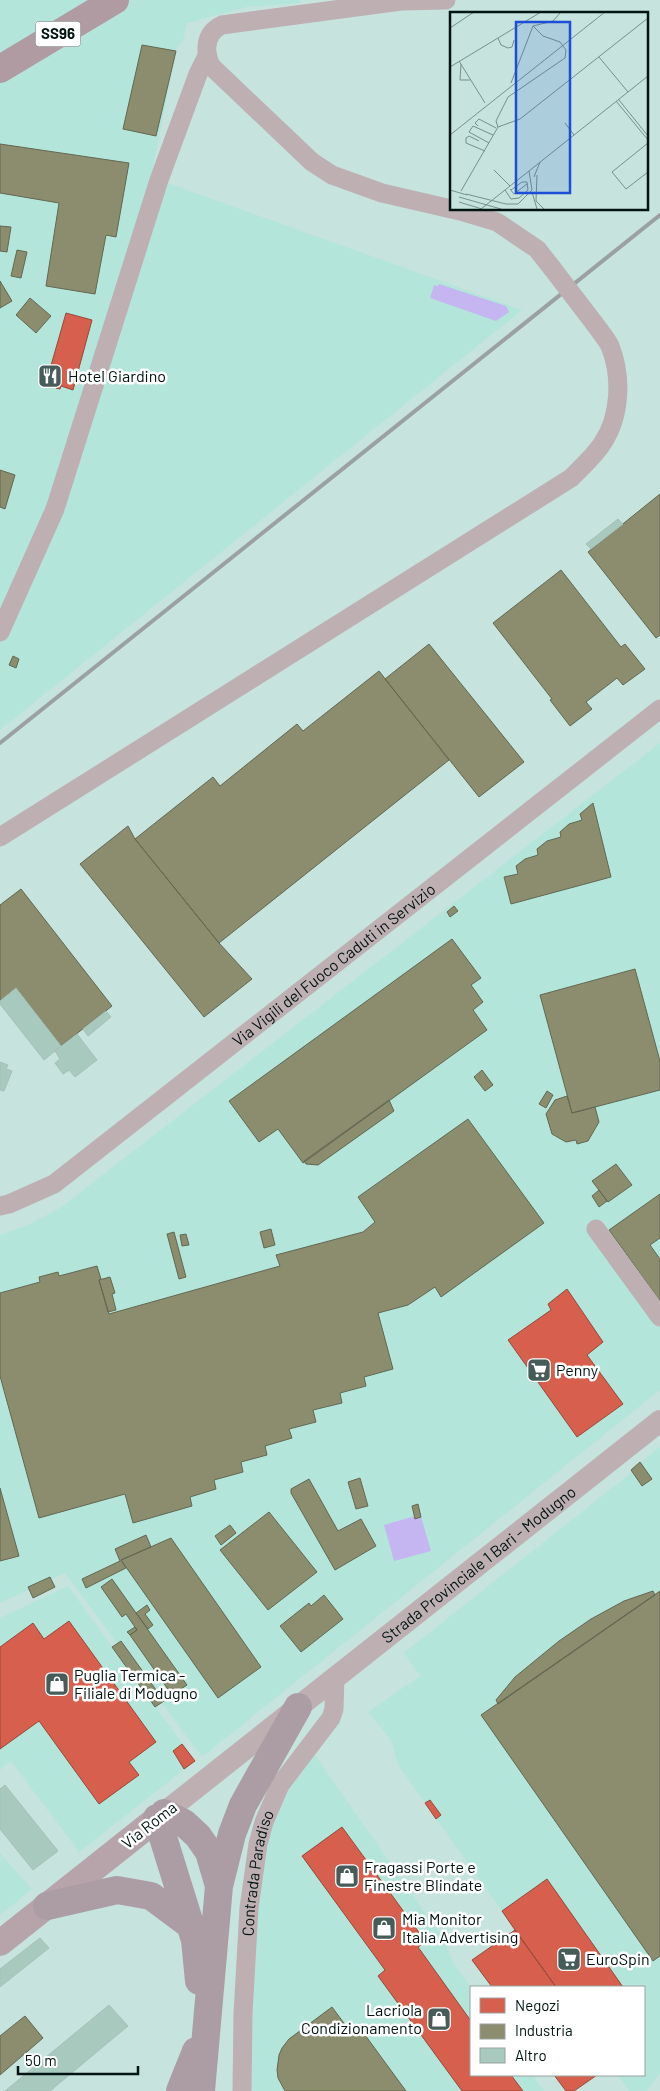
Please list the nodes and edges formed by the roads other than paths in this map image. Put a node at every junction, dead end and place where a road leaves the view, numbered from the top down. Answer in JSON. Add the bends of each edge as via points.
{"nodes":[{"id":1,"x":79,"y":0,"type":"edge"},
{"id":2,"x":115,"y":0,"type":"edge"},
{"id":3,"x":446,"y":0,"type":"edge"},
{"id":4,"x":0,"y":47,"type":"edge"},
{"id":5,"x":207,"y":56,"type":"junction"},
{"id":6,"x":0,"y":69,"type":"edge"},
{"id":7,"x":450,"y":209,"type":"edge"},
{"id":8,"x":456,"y":210,"type":"edge"},
{"id":9,"x":0,"y":632,"type":"edge"},
{"id":10,"x":660,"y":709,"type":"edge"},
{"id":11,"x":0,"y":837,"type":"edge"},
{"id":12,"x":0,"y":1206,"type":"edge"},
{"id":13,"x":596,"y":1229,"type":"dead end"},
{"id":14,"x":660,"y":1317,"type":"edge"},
{"id":15,"x":660,"y":1421,"type":"edge"},
{"id":16,"x":334,"y":1677,"type":"junction"},
{"id":17,"x":298,"y":1707,"type":"junction"},
{"id":18,"x":160,"y":1815,"type":"junction"},
{"id":19,"x":219,"y":1886,"type":"junction"},
{"id":20,"x":47,"y":1906,"type":"junction"},
{"id":21,"x":190,"y":1925,"type":"junction"},
{"id":22,"x":0,"y":1943,"type":"edge"},
{"id":23,"x":180,"y":2091,"type":"edge"},
{"id":24,"x":201,"y":2091,"type":"edge"},
{"id":25,"x":242,"y":2091,"type":"edge"}],
"edges":[{"from":1,"to":4,"type":"main road","number":"SS96"},
{"from":2,"to":6,"type":"main road","number":"SS96"},
{"from":3,"to":5,"type":"street","via":[[401,1],[222,25],[211,34],[206,45]]},
{"from":5,"to":7,"type":"street","bridge":true,"via":[[211,66],[289,141],[332,175],[382,193]]},
{"from":5,"to":9,"type":"street","via":[[159,180],[55,508]]},
{"from":8,"to":11,"type":"street","bridge":true,"via":[[497,222],[537,249],[609,344],[618,381],[617,402],[603,443],[571,478]]},
{"from":10,"to":12,"type":"street","name":"Via Vigili del Fuoco Caduti in Servizio","via":[[54,1184]]},
{"from":13,"to":14,"type":"street"},
{"from":15,"to":16,"type":"street","name":"Strada Provinciale 1 Bari - Modugno"},
{"from":16,"to":17,"type":"street","name":"Strada Provinciale 1 Bari - Modugno"},
{"from":16,"to":25,"type":"street","name":"Contrada Paradiso","via":[[331,1718],[280,1785],[258,1844],[249,1908]]},
{"from":17,"to":18,"type":"street","name":"Via Roma"},
{"from":17,"to":19,"type":"highway","via":[[243,1805]]},
{"from":18,"to":19,"type":"highway","via":[[184,1823],[198,1836],[209,1852]]},
{"from":18,"to":20,"type":"main road","name":"Via Roma"},
{"from":18,"to":21,"type":"highway"},
{"from":19,"to":24,"type":"highway"},
{"from":20,"to":21,"type":"highway","via":[[117,1890],[151,1896]]},
{"from":20,"to":22,"type":"main road","name":"Via Roma"},
{"from":21,"to":23,"type":"highway","via":[[199,1966],[201,2017],[196,2051]]}]}
